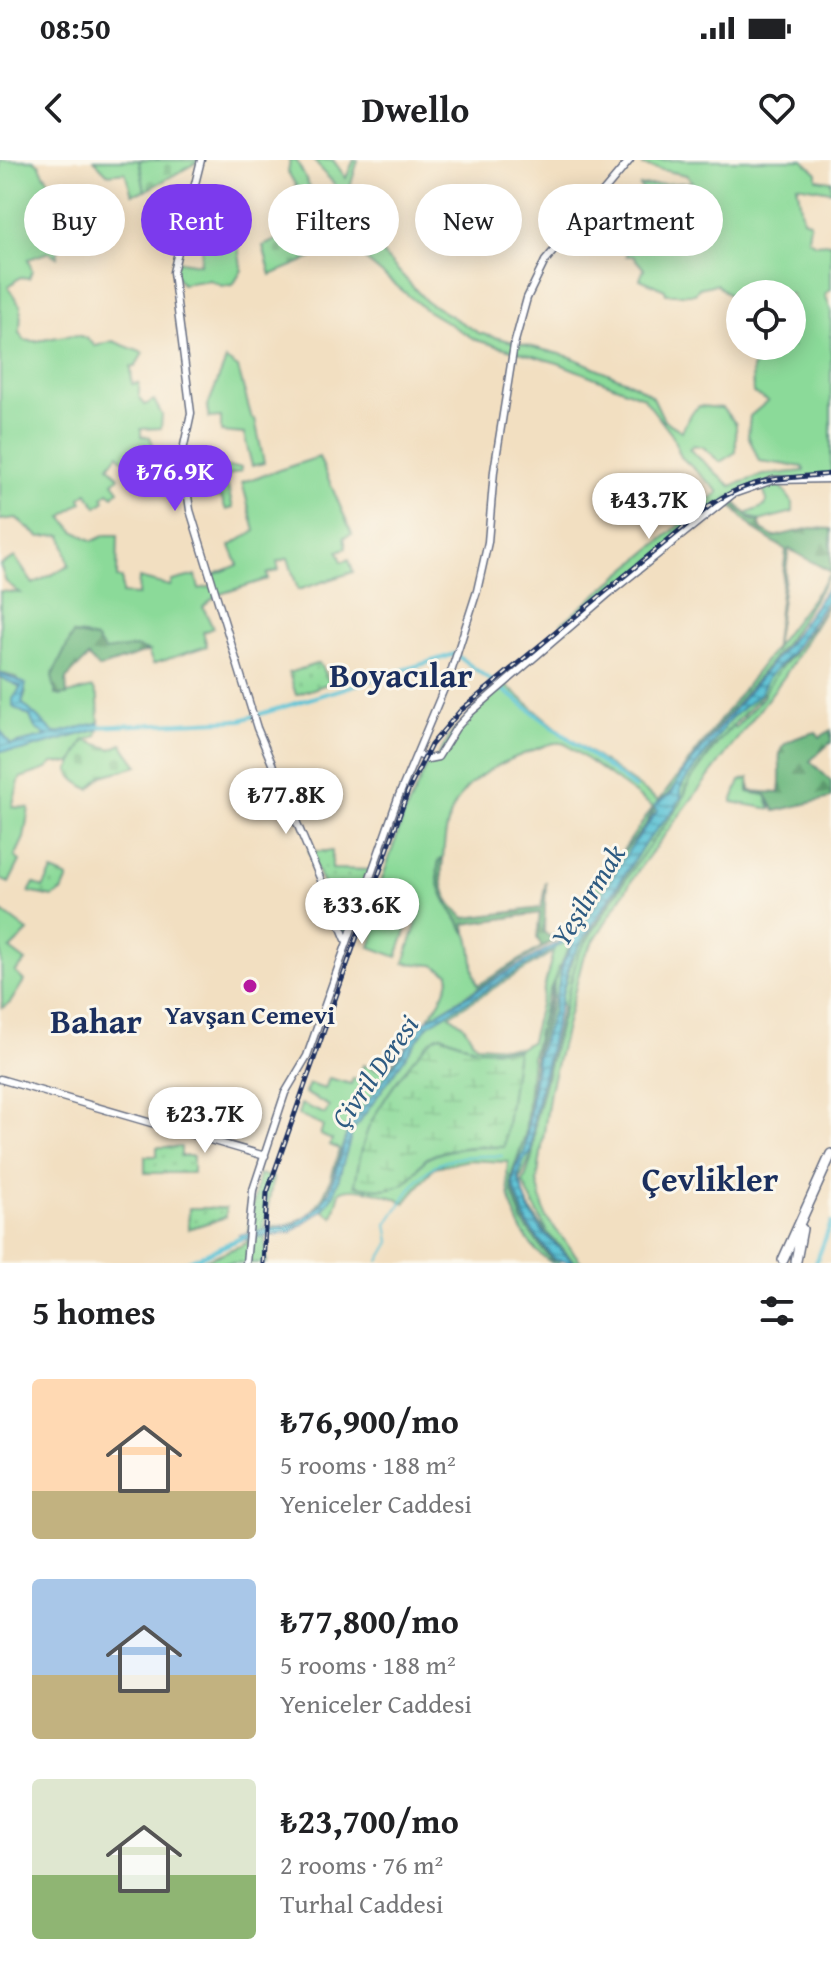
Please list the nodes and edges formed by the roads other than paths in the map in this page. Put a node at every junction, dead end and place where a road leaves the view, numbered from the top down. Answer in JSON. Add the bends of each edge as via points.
{"nodes":[{"id":1,"x":201,"y":160,"type":"edge"},
{"id":2,"x":630,"y":160,"type":"edge"},
{"id":3,"x":831,"y":479,"type":"edge"},
{"id":4,"x":417,"y":754,"type":"junction"},
{"id":5,"x":347,"y":942,"type":"junction"},
{"id":6,"x":0,"y":1079,"type":"edge"},
{"id":7,"x":265,"y":1154,"type":"junction"},
{"id":8,"x":831,"y":1154,"type":"edge"},
{"id":9,"x":831,"y":1162,"type":"edge"},
{"id":10,"x":782,"y":1262,"type":"edge"},
{"id":11,"x":796,"y":1262,"type":"edge"},
{"id":12,"x":246,"y":1263,"type":"edge"}],
"edges":[{"from":1,"to":5,"type":"street","via":[[174,256],[191,413],[182,455],[190,510],[275,777]]},
{"from":2,"to":4,"type":"street","via":[[545,261],[528,295],[513,352],[484,563],[457,655]]},
{"from":3,"to":4,"type":"street","via":[[773,480],[733,494],[459,724],[438,757]]},
{"from":4,"to":5,"type":"street"},
{"from":5,"to":7,"type":"street","via":[[307,1058],[287,1088]]},
{"from":6,"to":7,"type":"street"},
{"from":7,"to":12,"type":"street","via":[[253,1190]]},
{"from":8,"to":10,"type":"highway"},
{"from":9,"to":11,"type":"highway","via":[[804,1221]]},
{"from":10,"to":11,"type":"highway","via":[[791,1257]]}]}
